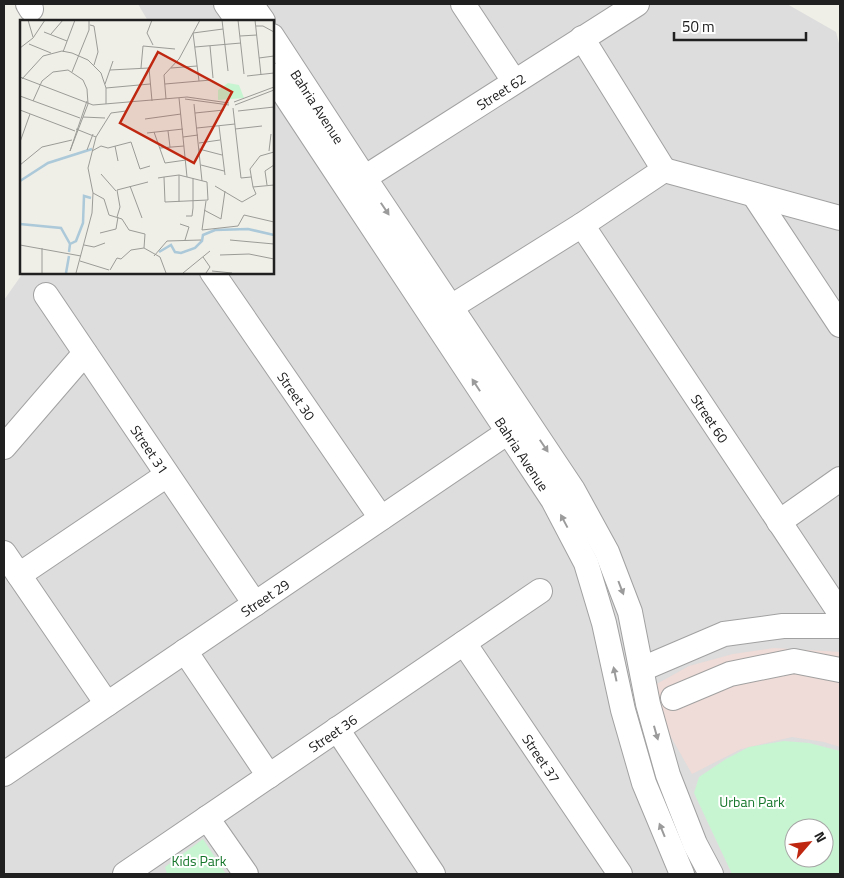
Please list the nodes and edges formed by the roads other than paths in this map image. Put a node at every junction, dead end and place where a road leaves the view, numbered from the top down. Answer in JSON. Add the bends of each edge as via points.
{"nodes":[{"id":1,"x":226,"y":4,"type":"edge"},
{"id":2,"x":251,"y":4,"type":"edge"},
{"id":3,"x":463,"y":4,"type":"edge"},
{"id":4,"x":637,"y":4,"type":"edge"},
{"id":5,"x":237,"y":20,"type":"edge"},
{"id":6,"x":262,"y":20,"type":"edge"},
{"id":7,"x":582,"y":38,"type":"junction"},
{"id":8,"x":274,"y":39,"type":"edge"},
{"id":9,"x":274,"y":78,"type":"edge"},
{"id":10,"x":514,"y":82,"type":"junction"},
{"id":11,"x":664,"y":170,"type":"junction"},
{"id":12,"x":364,"y":178,"type":"junction"},
{"id":13,"x":754,"y":195,"type":"junction"},
{"id":14,"x":840,"y":218,"type":"edge"},
{"id":15,"x":582,"y":225,"type":"junction"},
{"id":16,"x":213,"y":274,"type":"edge"},
{"id":17,"x":46,"y":295,"type":"dead end"},
{"id":18,"x":451,"y":306,"type":"junction"},
{"id":19,"x":840,"y":325,"type":"edge"},
{"id":20,"x":85,"y":353,"type":"junction"},
{"id":21,"x":516,"y":426,"type":"junction"},
{"id":22,"x":4,"y":447,"type":"edge"},
{"id":23,"x":167,"y":475,"type":"junction"},
{"id":24,"x":840,"y":479,"type":"edge"},
{"id":25,"x":381,"y":518,"type":"junction"},
{"id":26,"x":779,"y":522,"type":"junction"},
{"id":27,"x":4,"y":553,"type":"edge"},
{"id":28,"x":19,"y":575,"type":"junction"},
{"id":29,"x":540,"y":591,"type":"dead end"},
{"id":30,"x":255,"y":604,"type":"junction"},
{"id":31,"x":840,"y":613,"type":"edge"},
{"id":32,"x":795,"y":626,"type":"junction"},
{"id":33,"x":840,"y":626,"type":"edge"},
{"id":34,"x":464,"y":643,"type":"junction"},
{"id":35,"x":185,"y":651,"type":"junction"},
{"id":36,"x":794,"y":661,"type":"junction"},
{"id":37,"x":642,"y":668,"type":"junction"},
{"id":38,"x":840,"y":670,"type":"edge"},
{"id":39,"x":673,"y":698,"type":"dead end"},
{"id":40,"x":107,"y":704,"type":"junction"},
{"id":41,"x":337,"y":729,"type":"junction"},
{"id":42,"x":4,"y":774,"type":"edge"},
{"id":43,"x":269,"y":776,"type":"junction"},
{"id":44,"x":207,"y":818,"type":"junction"},
{"id":45,"x":151,"y":866,"type":"edge"},
{"id":46,"x":124,"y":874,"type":"edge"},
{"id":47,"x":246,"y":874,"type":"edge"},
{"id":48,"x":433,"y":874,"type":"edge"},
{"id":49,"x":620,"y":874,"type":"edge"},
{"id":50,"x":682,"y":874,"type":"edge"},
{"id":51,"x":711,"y":874,"type":"edge"}],
"edges":[{"from":1,"to":5,"type":"street"},
{"from":2,"to":6,"type":"street"},
{"from":3,"to":10,"type":"street"},
{"from":4,"to":7,"type":"street","name":"Street 62"},
{"from":7,"to":10,"type":"street","name":"Street 62"},
{"from":7,"to":11,"type":"street"},
{"from":8,"to":12,"type":"street","name":"Bahria Avenue"},
{"from":21,"to":9,"type":"street","name":"Bahria Avenue","one_way":true},
{"from":10,"to":12,"type":"street","name":"Street 62"},
{"from":11,"to":13,"type":"street"},
{"from":11,"to":15,"type":"street"},
{"from":12,"to":18,"type":"street","name":"Bahria Avenue","one_way":true},
{"from":13,"to":14,"type":"street"},
{"from":13,"to":19,"type":"street"},
{"from":15,"to":18,"type":"street"},
{"from":15,"to":26,"type":"street","name":"Street 60"},
{"from":16,"to":25,"type":"street","name":"Street 30"},
{"from":17,"to":20,"type":"street","name":"Street 31"},
{"from":18,"to":21,"type":"street","name":"Bahria Avenue"},
{"from":20,"to":22,"type":"street"},
{"from":20,"to":23,"type":"street","name":"Street 31"},
{"from":21,"to":25,"type":"street","name":"Street 29"},
{"from":21,"to":37,"type":"street","name":"Bahria Avenue","one_way":true,"via":[[573,490],[607,552],[630,612]]},
{"from":50,"to":21,"type":"street","name":"Bahria Avenue","one_way":true,"via":[[644,783],[586,563]]},
{"from":23,"to":28,"type":"street"},
{"from":23,"to":30,"type":"street","name":"Street 31"},
{"from":24,"to":26,"type":"street"},
{"from":25,"to":30,"type":"street","name":"Street 29"},
{"from":26,"to":31,"type":"street","name":"Street 60"},
{"from":27,"to":28,"type":"street"},
{"from":28,"to":40,"type":"street"},
{"from":29,"to":34,"type":"street","name":"Street 36"},
{"from":30,"to":35,"type":"street","name":"Street 29"},
{"from":32,"to":33,"type":"street"},
{"from":32,"to":36,"type":"street"},
{"from":32,"to":37,"type":"street","via":[[724,634]]},
{"from":34,"to":41,"type":"street","name":"Street 36"},
{"from":34,"to":49,"type":"street","name":"Street 37"},
{"from":35,"to":40,"type":"street","name":"Street 29"},
{"from":35,"to":43,"type":"street"},
{"from":36,"to":38,"type":"street"},
{"from":36,"to":39,"type":"street","via":[[730,674]]},
{"from":37,"to":51,"type":"street","name":"Bahria Avenue","one_way":true,"via":[[648,704],[668,775],[695,844]]},
{"from":40,"to":42,"type":"street","name":"Street 29"},
{"from":41,"to":43,"type":"street","name":"Street 36"},
{"from":41,"to":48,"type":"street"},
{"from":43,"to":44,"type":"street","name":"Street 36"},
{"from":44,"to":45,"type":"street","name":"Street 36"},
{"from":44,"to":47,"type":"street"},
{"from":45,"to":46,"type":"street","name":"Street 36"}]}
